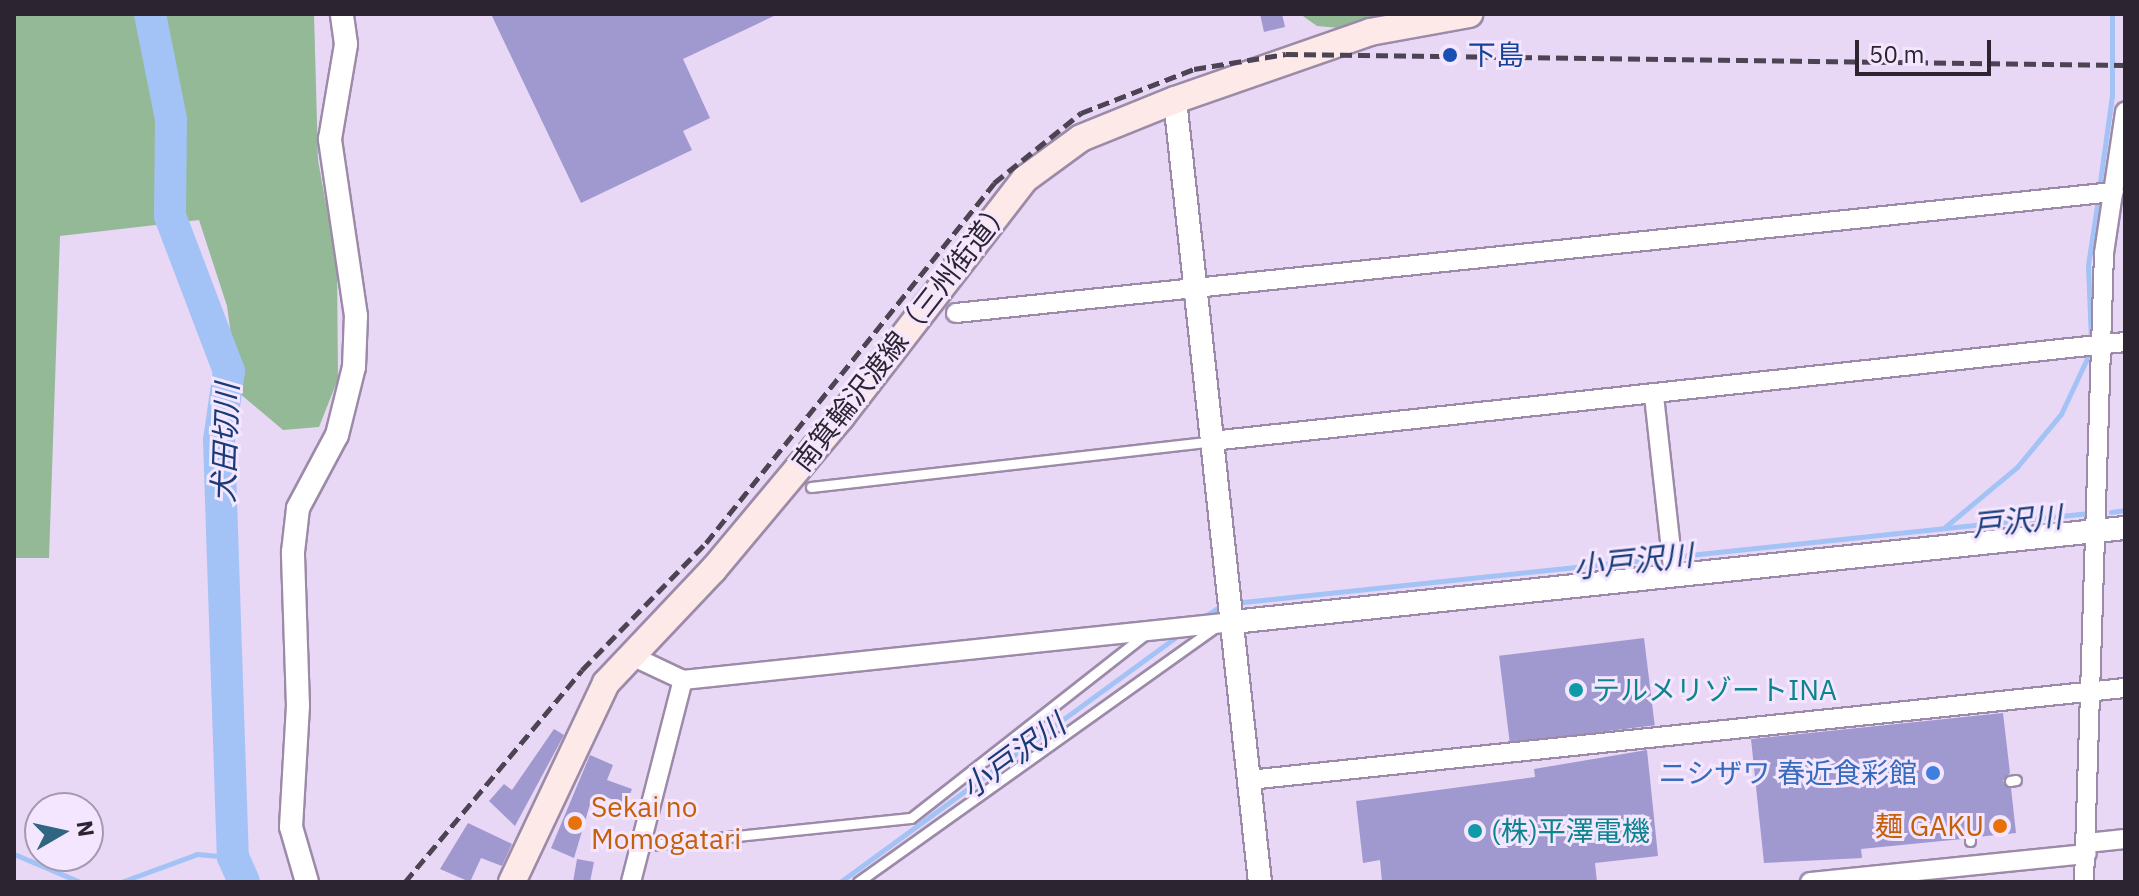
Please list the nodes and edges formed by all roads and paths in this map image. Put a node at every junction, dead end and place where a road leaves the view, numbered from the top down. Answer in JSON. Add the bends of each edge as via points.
{"nodes":[{"id":1,"x":342,"y":14,"type":"edge"},
{"id":2,"x":1469,"y":14,"type":"edge"},
{"id":3,"x":1407,"y":18,"type":"edge"},
{"id":4,"x":1175,"y":100,"type":"junction"},
{"id":5,"x":2125,"y":112,"type":"edge"},
{"id":6,"x":2105,"y":192,"type":"junction"},
{"id":7,"x":1196,"y":285,"type":"junction"},
{"id":8,"x":956,"y":313,"type":"dead end"},
{"id":9,"x":2125,"y":342,"type":"edge"},
{"id":10,"x":2093,"y":345,"type":"junction"},
{"id":11,"x":1654,"y":396,"type":"junction"},
{"id":12,"x":1212,"y":441,"type":"junction"},
{"id":13,"x":811,"y":487,"type":"dead end"},
{"id":14,"x":2125,"y":528,"type":"edge"},
{"id":15,"x":2098,"y":531,"type":"junction"},
{"id":16,"x":1674,"y":572,"type":"junction"},
{"id":17,"x":1223,"y":622,"type":"junction"},
{"id":18,"x":1155,"y":627,"type":"junction"},
{"id":19,"x":632,"y":656,"type":"junction"},
{"id":20,"x":683,"y":680,"type":"junction"},
{"id":21,"x":2125,"y":688,"type":"edge"},
{"id":22,"x":2094,"y":692,"type":"junction"},
{"id":23,"x":1249,"y":780,"type":"junction"},
{"id":24,"x":2125,"y":839,"type":"edge"},
{"id":25,"x":640,"y":846,"type":"junction"},
{"id":26,"x":2087,"y":848,"type":"junction"},
{"id":27,"x":307,"y":882,"type":"edge"},
{"id":28,"x":512,"y":882,"type":"edge"},
{"id":29,"x":631,"y":882,"type":"edge"},
{"id":30,"x":858,"y":882,"type":"edge"},
{"id":31,"x":1260,"y":882,"type":"edge"},
{"id":32,"x":1810,"y":882,"type":"edge"},
{"id":33,"x":2084,"y":882,"type":"edge"}],
"edges":[{"from":1,"to":27,"type":"street","via":[[346,44],[330,139],[356,316],[354,367],[337,435],[298,508],[293,552],[298,706],[291,827]]},
{"from":2,"to":3,"type":"main road","name":"南箕輪沢渡線（三州街道）"},
{"from":3,"to":4,"type":"main road","name":"南箕輪沢渡線（三州街道）"},
{"from":4,"to":7,"type":"street"},
{"from":4,"to":19,"type":"main road","name":"南箕輪沢渡線（三州街道）","via":[[1081,138],[1025,179],[841,417]]},
{"from":5,"to":6,"type":"street"},
{"from":6,"to":7,"type":"street"},
{"from":6,"to":10,"type":"street"},
{"from":7,"to":8,"type":"street"},
{"from":7,"to":12,"type":"street"},
{"from":9,"to":10,"type":"street"},
{"from":10,"to":11,"type":"street"},
{"from":10,"to":15,"type":"street"},
{"from":11,"to":12,"type":"street"},
{"from":11,"to":16,"type":"street"},
{"from":12,"to":13,"type":"lane"},
{"from":12,"to":17,"type":"street","via":[[1229,591]]},
{"from":14,"to":15,"type":"street"},
{"from":15,"to":16,"type":"street"},
{"from":15,"to":22,"type":"street"},
{"from":16,"to":17,"type":"street"},
{"from":17,"to":18,"type":"street"},
{"from":17,"to":23,"type":"street"},
{"from":17,"to":30,"type":"lane"},
{"from":18,"to":20,"type":"street"},
{"from":18,"to":25,"type":"lane","via":[[911,818]]},
{"from":19,"to":20,"type":"street"},
{"from":19,"to":28,"type":"main road","name":"南箕輪沢渡線（三州街道）","via":[[585,716]]},
{"from":20,"to":25,"type":"street"},
{"from":21,"to":22,"type":"street"},
{"from":22,"to":23,"type":"street"},
{"from":22,"to":26,"type":"street"},
{"from":23,"to":31,"type":"street","via":[[1261,823]]},
{"from":24,"to":26,"type":"street"},
{"from":25,"to":29,"type":"street"},
{"from":26,"to":32,"type":"street"},
{"from":26,"to":33,"type":"street"}]}
